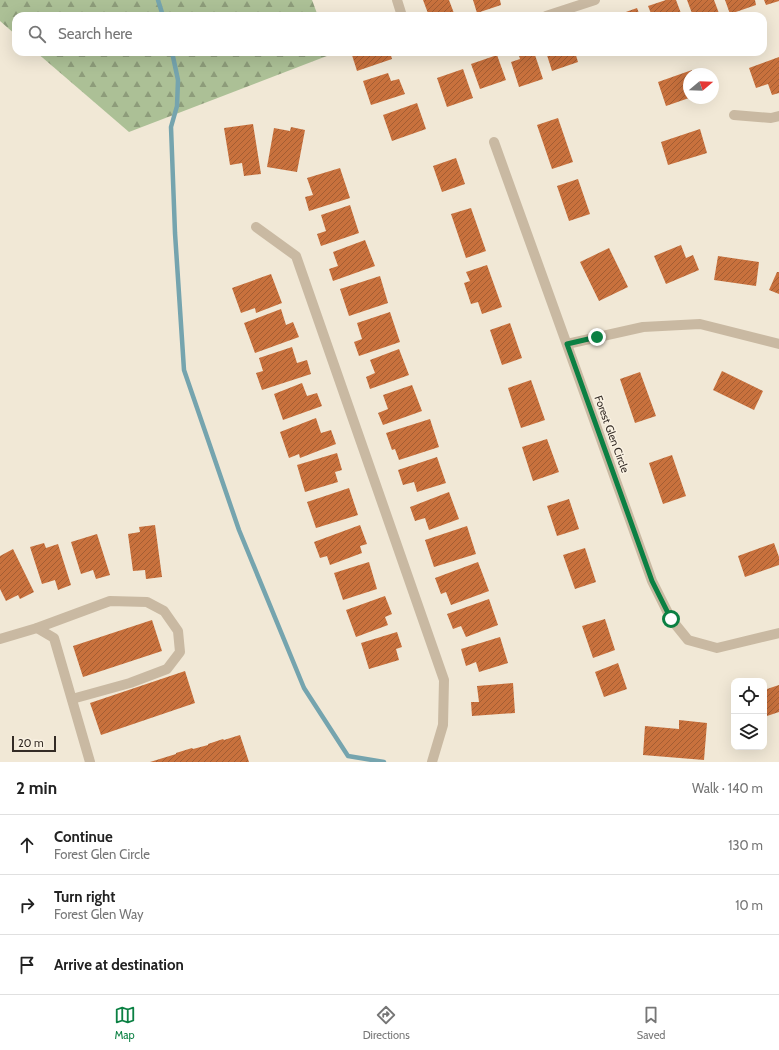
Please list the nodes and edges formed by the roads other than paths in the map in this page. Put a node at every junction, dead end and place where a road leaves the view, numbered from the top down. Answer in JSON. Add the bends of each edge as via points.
{"nodes":[{"id":1,"x":397,"y":0,"type":"edge"},
{"id":2,"x":595,"y":0,"type":"edge"},
{"id":3,"x":401,"y":12,"type":"edge"},
{"id":4,"x":558,"y":12,"type":"edge"},
{"id":5,"x":734,"y":115,"type":"dead end"},
{"id":6,"x":779,"y":116,"type":"edge"},
{"id":7,"x":494,"y":142,"type":"dead end"},
{"id":8,"x":256,"y":227,"type":"dead end"},
{"id":9,"x":567,"y":344,"type":"junction"},
{"id":10,"x":779,"y":344,"type":"edge"},
{"id":11,"x":37,"y":628,"type":"junction"},
{"id":12,"x":779,"y":633,"type":"edge"},
{"id":13,"x":0,"y":639,"type":"edge"},
{"id":14,"x":72,"y":699,"type":"junction"},
{"id":15,"x":90,"y":762,"type":"edge"},
{"id":16,"x":432,"y":762,"type":"edge"}],
"edges":[{"from":1,"to":3,"type":"street"},
{"from":2,"to":4,"type":"street"},
{"from":5,"to":6,"type":"street","via":[[771,118]]},
{"from":7,"to":9,"type":"street","name":"Forest Glen Circle"},
{"from":8,"to":16,"type":"street","via":[[296,256],[444,680],[443,725]]},
{"from":9,"to":10,"type":"street","via":[[643,327],[700,324]]},
{"from":9,"to":12,"type":"street","name":"Forest Glen Circle","via":[[652,581],[671,619],[688,640],[717,648]]},
{"from":11,"to":13,"type":"street"},
{"from":11,"to":14,"type":"street","via":[[54,638]]},
{"from":11,"to":14,"type":"street","via":[[110,601],[147,602],[164,612],[178,631],[180,652],[167,669],[130,683]]},
{"from":14,"to":15,"type":"street"}]}
